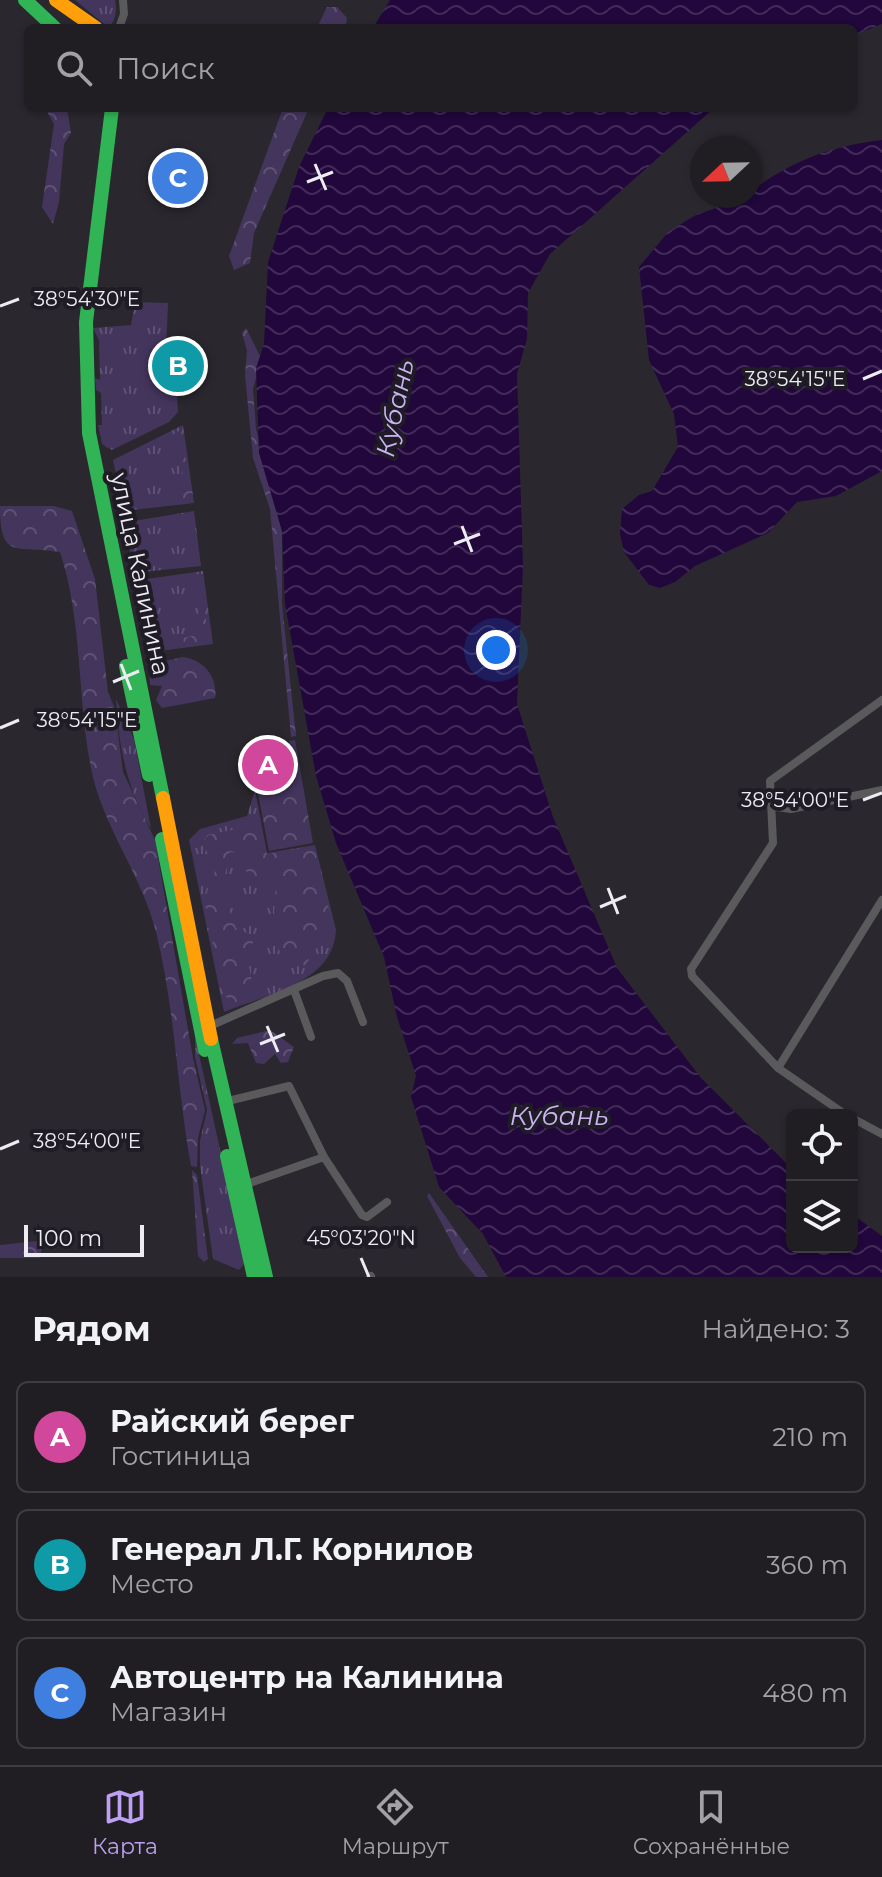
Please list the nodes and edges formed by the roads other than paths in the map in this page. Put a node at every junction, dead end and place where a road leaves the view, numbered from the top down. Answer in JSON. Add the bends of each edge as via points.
{"nodes":[{"id":1,"x":25,"y":0,"type":"edge"},
{"id":2,"x":54,"y":0,"type":"edge"},
{"id":3,"x":126,"y":0,"type":"edge"},
{"id":4,"x":52,"y":24,"type":"edge"},
{"id":5,"x":54,"y":24,"type":"edge"},
{"id":6,"x":90,"y":24,"type":"edge"},
{"id":7,"x":122,"y":24,"type":"edge"},
{"id":8,"x":103,"y":112,"type":"edge"},
{"id":9,"x":112,"y":112,"type":"edge"},
{"id":10,"x":882,"y":700,"type":"edge"},
{"id":11,"x":882,"y":790,"type":"edge"},
{"id":12,"x":768,"y":799,"type":"junction"},
{"id":13,"x":882,"y":900,"type":"edge"},
{"id":14,"x":294,"y":990,"type":"junction"},
{"id":15,"x":363,"y":1022,"type":"dead end"},
{"id":16,"x":210,"y":1026,"type":"junction"},
{"id":17,"x":311,"y":1037,"type":"dead end"},
{"id":18,"x":778,"y":1068,"type":"junction"},
{"id":19,"x":224,"y":1102,"type":"junction"},
{"id":20,"x":837,"y":1109,"type":"edge"},
{"id":21,"x":858,"y":1121,"type":"edge"},
{"id":22,"x":882,"y":1134,"type":"edge"},
{"id":23,"x":324,"y":1157,"type":"junction"},
{"id":24,"x":244,"y":1185,"type":"junction"},
{"id":25,"x":387,"y":1202,"type":"dead end"},
{"id":26,"x":254,"y":1277,"type":"edge"},
{"id":27,"x":266,"y":1277,"type":"edge"}],
"edges":[{"from":1,"to":4,"type":"highway"},
{"from":2,"to":5,"type":"street"},
{"from":2,"to":6,"type":"highway"},
{"from":3,"to":7,"type":"street"},
{"from":8,"to":26,"type":"highway","name":"улица Калинина","via":[[78,322],[82,434]]},
{"from":9,"to":16,"type":"highway","name":"улица Калинина","via":[[86,322],[89,433]]},
{"from":10,"to":12,"type":"street","via":[[770,781]]},
{"from":11,"to":12,"type":"street","via":[[791,809]]},
{"from":12,"to":18,"type":"street","via":[[773,843],[691,972]]},
{"from":13,"to":18,"type":"street"},
{"from":14,"to":15,"type":"street","via":[[338,973],[347,981]]},
{"from":14,"to":16,"type":"street"},
{"from":14,"to":17,"type":"street"},
{"from":16,"to":19,"type":"highway","name":"улица Калинина"},
{"from":18,"to":20,"type":"street"},
{"from":19,"to":23,"type":"street","via":[[289,1086]]},
{"from":19,"to":24,"type":"highway","name":"улица Калинина"},
{"from":21,"to":22,"type":"street"},
{"from":23,"to":24,"type":"street"},
{"from":23,"to":25,"type":"street","via":[[362,1215],[367,1217]]},
{"from":24,"to":27,"type":"highway","name":"улица Калинина"}]}
